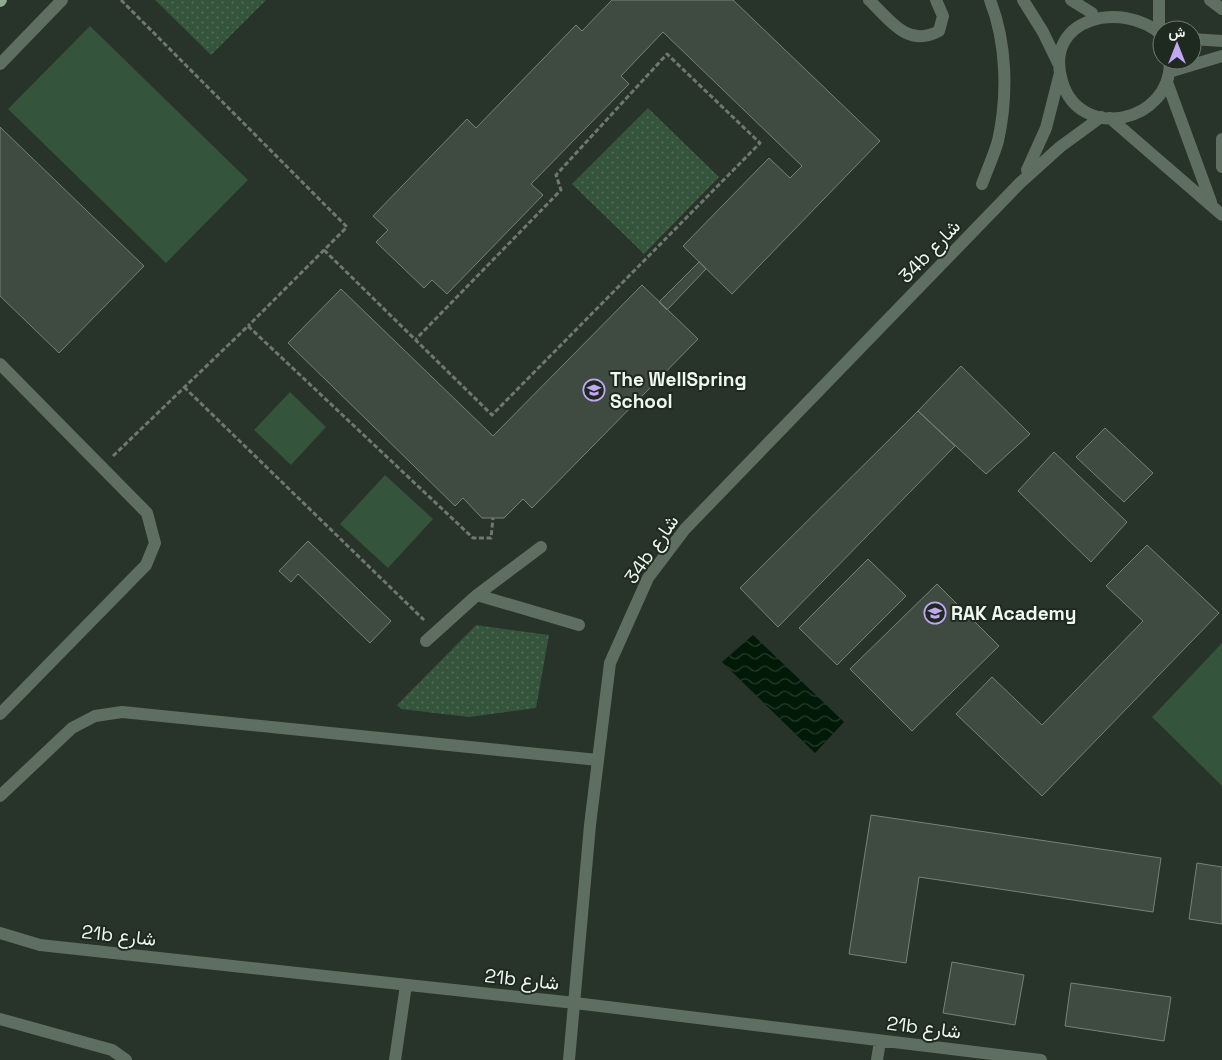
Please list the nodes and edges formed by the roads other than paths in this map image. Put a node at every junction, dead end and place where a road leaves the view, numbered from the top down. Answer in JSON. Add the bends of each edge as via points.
{"nodes":[{"id":1,"x":62,"y":0,"type":"edge"},
{"id":2,"x":869,"y":0,"type":"edge"},
{"id":3,"x":936,"y":0,"type":"edge"},
{"id":4,"x":990,"y":0,"type":"edge"},
{"id":5,"x":1023,"y":0,"type":"edge"},
{"id":6,"x":1071,"y":0,"type":"edge"},
{"id":7,"x":1159,"y":0,"type":"edge"},
{"id":8,"x":1210,"y":0,"type":"edge"},
{"id":9,"x":1099,"y":9,"type":"junction"},
{"id":10,"x":1222,"y":9,"type":"edge"},
{"id":11,"x":1160,"y":20,"type":"edge"},
{"id":12,"x":1152,"y":24,"type":"edge"},
{"id":13,"x":1202,"y":40,"type":"edge"},
{"id":14,"x":1222,"y":41,"type":"edge"},
{"id":15,"x":1222,"y":56,"type":"edge"},
{"id":16,"x":0,"y":64,"type":"edge"},
{"id":17,"x":1059,"y":68,"type":"junction"},
{"id":18,"x":1169,"y":71,"type":"edge"},
{"id":19,"x":1105,"y":118,"type":"junction"},
{"id":20,"x":1222,"y":139,"type":"edge"},
{"id":21,"x":1222,"y":167,"type":"edge"},
{"id":22,"x":1020,"y":183,"type":"junction"},
{"id":23,"x":982,"y":184,"type":"dead end"},
{"id":24,"x":1212,"y":205,"type":"junction"},
{"id":25,"x":1222,"y":215,"type":"edge"},
{"id":26,"x":0,"y":364,"type":"edge"},
{"id":27,"x":541,"y":547,"type":"dead end"},
{"id":28,"x":478,"y":595,"type":"junction"},
{"id":29,"x":579,"y":625,"type":"dead end"},
{"id":30,"x":426,"y":641,"type":"dead end"},
{"id":31,"x":0,"y":714,"type":"edge"},
{"id":32,"x":598,"y":760,"type":"junction"},
{"id":33,"x":0,"y":796,"type":"edge"},
{"id":34,"x":0,"y":933,"type":"edge"},
{"id":35,"x":406,"y":985,"type":"junction"},
{"id":36,"x":575,"y":1003,"type":"junction"},
{"id":37,"x":0,"y":1019,"type":"edge"},
{"id":38,"x":880,"y":1041,"type":"junction"},
{"id":39,"x":126,"y":1060,"type":"edge"},
{"id":40,"x":395,"y":1060,"type":"edge"},
{"id":41,"x":569,"y":1060,"type":"edge"},
{"id":42,"x":878,"y":1060,"type":"edge"},
{"id":43,"x":1041,"y":1060,"type":"edge"}],
"edges":[{"from":1,"to":16,"type":"street"},
{"from":2,"to":3,"type":"street","via":[[899,29],[912,37],[926,38],[939,32],[943,16]]},
{"from":4,"to":23,"type":"street","via":[[1000,37],[1003,107],[998,141]]},
{"from":5,"to":17,"type":"street","via":[[1043,32]]},
{"from":6,"to":9,"type":"street"},
{"from":7,"to":11,"type":"street"},
{"from":8,"to":10,"type":"street"},
{"from":9,"to":12,"type":"street","via":[[1132,10]]},
{"from":9,"to":17,"type":"street","name":"34b شارع","via":[[1078,20],[1066,34]]},
{"from":13,"to":14,"type":"street"},
{"from":15,"to":18,"type":"street"},
{"from":17,"to":19,"type":"street","via":[[1069,96],[1080,107]]},
{"from":17,"to":22,"type":"street","name":"34b شارع","via":[[1046,128]]},
{"from":18,"to":19,"type":"street","via":[[1161,93],[1151,105],[1138,114]]},
{"from":18,"to":24,"type":"street"},
{"from":19,"to":22,"type":"street","name":"34b شارع","via":[[1053,152]]},
{"from":19,"to":24,"type":"street"},
{"from":20,"to":21,"type":"street"},
{"from":22,"to":32,"type":"street","name":"34b شارع","via":[[685,529],[648,578],[610,663]]},
{"from":24,"to":25,"type":"street"},
{"from":26,"to":31,"type":"street","via":[[147,513],[155,543],[146,565]]},
{"from":27,"to":28,"type":"street"},
{"from":28,"to":29,"type":"street"},
{"from":28,"to":30,"type":"street"},
{"from":32,"to":33,"type":"street","via":[[122,712],[95,716],[72,728]]},
{"from":32,"to":36,"type":"street","name":"34b شارع"},
{"from":34,"to":35,"type":"street","name":"21b شارع","via":[[40,945]]},
{"from":35,"to":36,"type":"street","name":"21b شارع"},
{"from":35,"to":40,"type":"street"},
{"from":36,"to":38,"type":"street","name":"21b شارع"},
{"from":36,"to":41,"type":"street","name":"34b شارع"},
{"from":37,"to":39,"type":"street","via":[[112,1050]]},
{"from":38,"to":42,"type":"street"},
{"from":38,"to":43,"type":"street","name":"21b شارع"}]}
